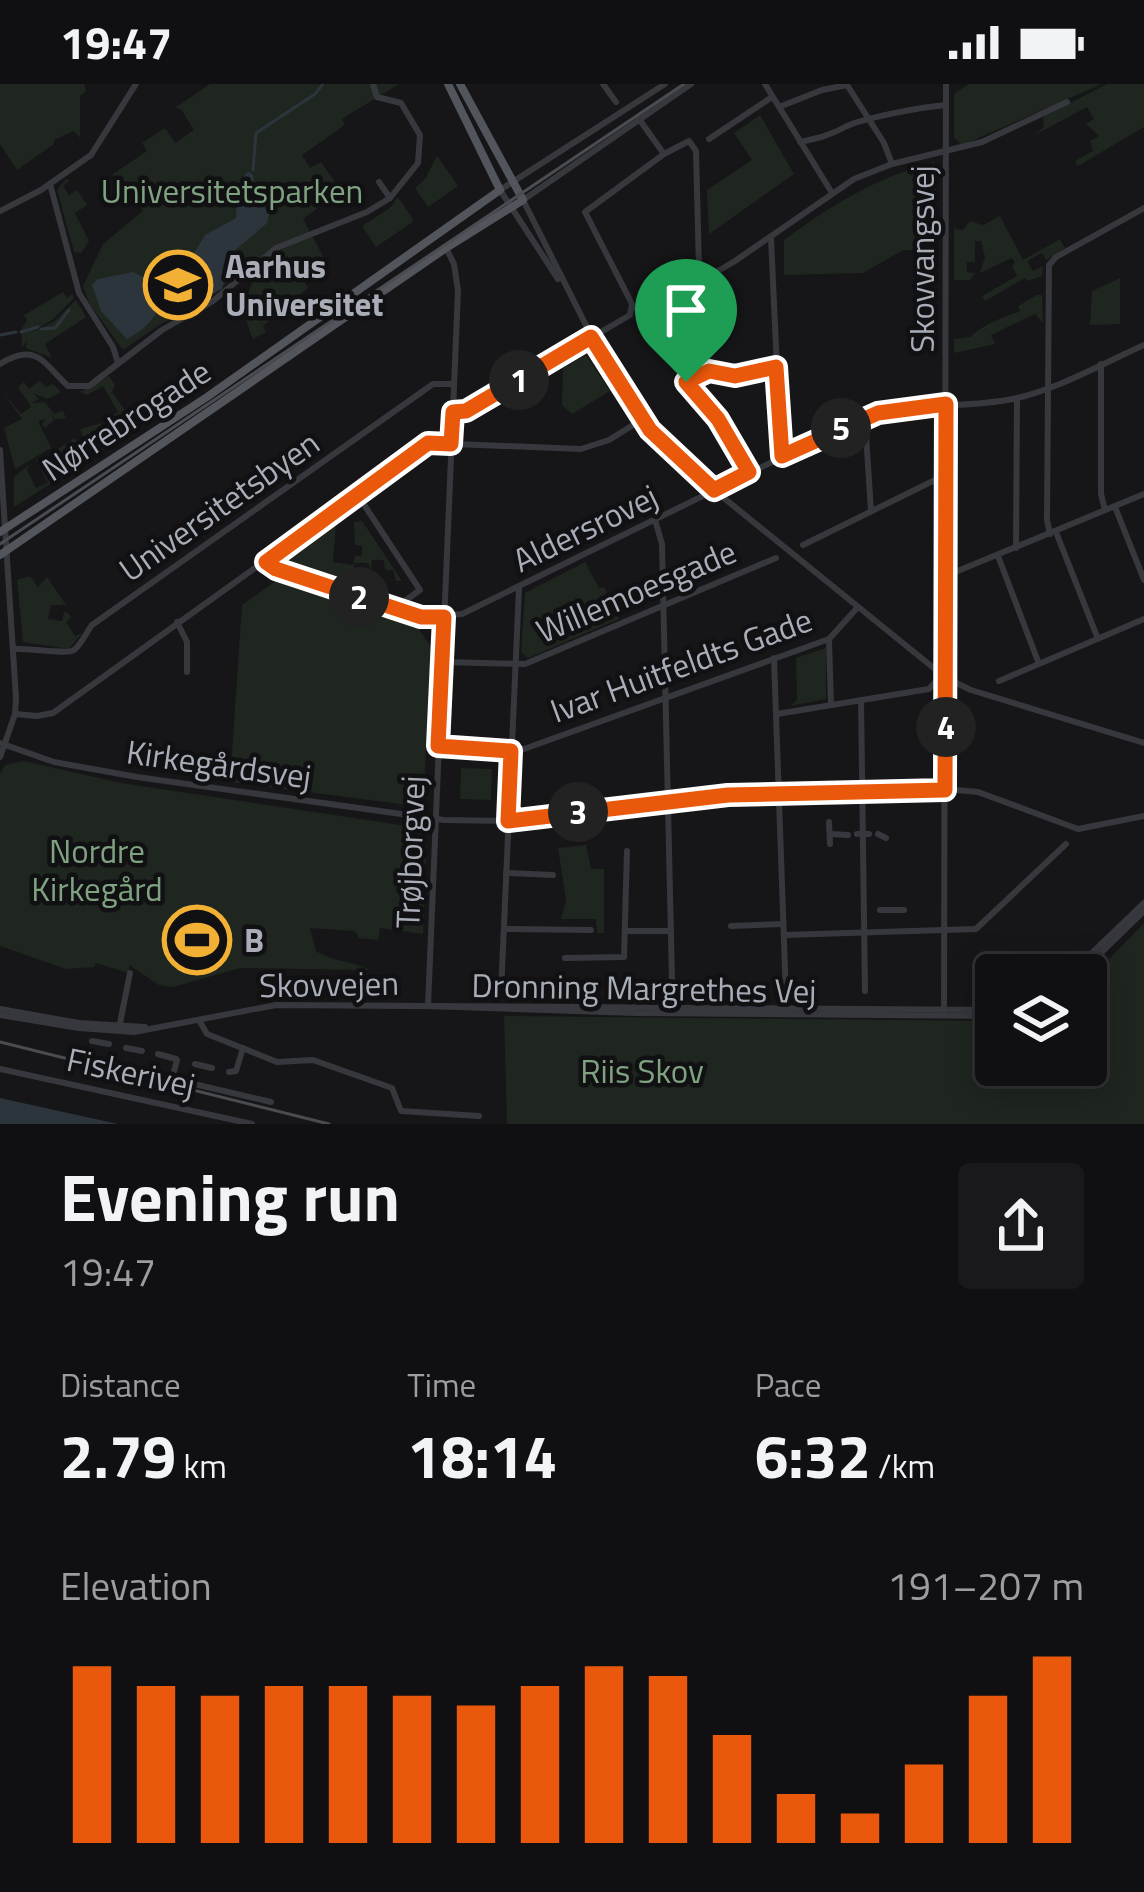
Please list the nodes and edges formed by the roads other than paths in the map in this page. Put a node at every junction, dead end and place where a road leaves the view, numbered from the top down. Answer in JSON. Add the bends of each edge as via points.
{"nodes":[{"id":1,"x":136,"y":84,"type":"edge"},
{"id":2,"x":373,"y":84,"type":"edge"},
{"id":3,"x":448,"y":84,"type":"edge"},
{"id":4,"x":460,"y":84,"type":"edge"},
{"id":5,"x":603,"y":84,"type":"edge"},
{"id":6,"x":665,"y":84,"type":"edge"},
{"id":7,"x":691,"y":84,"type":"edge"},
{"id":8,"x":946,"y":84,"type":"edge"},
{"id":9,"x":847,"y":85,"type":"edge"},
{"id":10,"x":770,"y":88,"type":"edge"},
{"id":11,"x":616,"y":102,"type":"dead end"},
{"id":12,"x":1066,"y":102,"type":"dead end"},
{"id":13,"x":946,"y":104,"type":"junction"},
{"id":14,"x":779,"y":107,"type":"junction"},
{"id":15,"x":639,"y":119,"type":"junction"},
{"id":16,"x":870,"y":121,"type":"junction"},
{"id":17,"x":709,"y":139,"type":"dead end"},
{"id":18,"x":800,"y":142,"type":"junction"},
{"id":19,"x":946,"y":150,"type":"junction"},
{"id":20,"x":664,"y":154,"type":"junction"},
{"id":21,"x":892,"y":164,"type":"junction"},
{"id":22,"x":513,"y":181,"type":"junction"},
{"id":23,"x":379,"y":182,"type":"dead end"},
{"id":24,"x":50,"y":184,"type":"junction"},
{"id":25,"x":500,"y":190,"type":"junction"},
{"id":26,"x":832,"y":193,"type":"junction"},
{"id":27,"x":390,"y":198,"type":"junction"},
{"id":28,"x":523,"y":200,"type":"junction"},
{"id":29,"x":511,"y":208,"type":"junction"},
{"id":30,"x":1144,"y":208,"type":"edge"},
{"id":31,"x":0,"y":211,"type":"edge"},
{"id":32,"x":771,"y":238,"type":"junction"},
{"id":33,"x":446,"y":248,"type":"junction"},
{"id":34,"x":562,"y":284,"type":"junction"},
{"id":35,"x":632,"y":309,"type":"junction"},
{"id":36,"x":591,"y":337,"type":"junction"},
{"id":37,"x":1144,"y":345,"type":"edge"},
{"id":38,"x":118,"y":363,"type":"junction"},
{"id":39,"x":0,"y":364,"type":"edge"},
{"id":40,"x":1102,"y":364,"type":"junction"},
{"id":41,"x":776,"y":367,"type":"junction"},
{"id":42,"x":686,"y":382,"type":"junction"},
{"id":43,"x":453,"y":384,"type":"junction"},
{"id":44,"x":1048,"y":388,"type":"junction"},
{"id":45,"x":1017,"y":398,"type":"junction"},
{"id":46,"x":946,"y":404,"type":"junction"},
{"id":47,"x":453,"y":412,"type":"junction"},
{"id":48,"x":864,"y":417,"type":"junction"},
{"id":49,"x":633,"y":425,"type":"dead end"},
{"id":50,"x":451,"y":444,"type":"junction"},
{"id":51,"x":0,"y":450,"type":"edge"},
{"id":52,"x":782,"y":456,"type":"junction"},
{"id":53,"x":749,"y":472,"type":"junction"},
{"id":54,"x":946,"y":478,"type":"junction"},
{"id":55,"x":714,"y":490,"type":"junction"},
{"id":56,"x":356,"y":494,"type":"junction"},
{"id":57,"x":1144,"y":494,"type":"edge"},
{"id":58,"x":1115,"y":507,"type":"junction"},
{"id":59,"x":1105,"y":510,"type":"junction"},
{"id":60,"x":872,"y":511,"type":"junction"},
{"id":61,"x":656,"y":520,"type":"junction"},
{"id":62,"x":3,"y":530,"type":"edge"},
{"id":63,"x":1053,"y":533,"type":"junction"},
{"id":64,"x":803,"y":545,"type":"dead end"},
{"id":65,"x":1016,"y":548,"type":"junction"},
{"id":66,"x":4,"y":552,"type":"edge"},
{"id":67,"x":998,"y":556,"type":"junction"},
{"id":68,"x":776,"y":557,"type":"dead end"},
{"id":69,"x":266,"y":562,"type":"junction"},
{"id":70,"x":1143,"y":574,"type":"edge"},
{"id":71,"x":946,"y":575,"type":"junction"},
{"id":72,"x":519,"y":588,"type":"junction"},
{"id":73,"x":664,"y":605,"type":"junction"},
{"id":74,"x":858,"y":607,"type":"junction"},
{"id":75,"x":394,"y":608,"type":"junction"},
{"id":76,"x":444,"y":617,"type":"junction"},
{"id":77,"x":1144,"y":619,"type":"edge"},
{"id":78,"x":177,"y":622,"type":"junction"},
{"id":79,"x":829,"y":639,"type":"junction"},
{"id":80,"x":1098,"y":639,"type":"junction"},
{"id":81,"x":14,"y":649,"type":"junction"},
{"id":82,"x":774,"y":658,"type":"junction"},
{"id":83,"x":442,"y":662,"type":"junction"},
{"id":84,"x":1039,"y":664,"type":"junction"},
{"id":85,"x":515,"y":666,"type":"junction"},
{"id":86,"x":936,"y":671,"type":"junction"},
{"id":87,"x":187,"y":672,"type":"dead end"},
{"id":88,"x":946,"y":678,"type":"junction"},
{"id":89,"x":999,"y":681,"type":"dead end"},
{"id":90,"x":666,"y":697,"type":"junction"},
{"id":91,"x":861,"y":700,"type":"junction"},
{"id":92,"x":831,"y":705,"type":"junction"},
{"id":93,"x":15,"y":714,"type":"junction"},
{"id":94,"x":777,"y":714,"type":"junction"},
{"id":95,"x":1144,"y":743,"type":"edge"},
{"id":96,"x":2,"y":744,"type":"edge"},
{"id":97,"x":438,"y":746,"type":"junction"},
{"id":98,"x":511,"y":751,"type":"junction"},
{"id":99,"x":0,"y":757,"type":"edge"},
{"id":100,"x":945,"y":790,"type":"junction"},
{"id":101,"x":862,"y":792,"type":"junction"},
{"id":102,"x":779,"y":793,"type":"junction"},
{"id":103,"x":669,"y":801,"type":"junction"},
{"id":104,"x":1144,"y":815,"type":"edge"},
{"id":105,"x":434,"y":819,"type":"junction"},
{"id":106,"x":508,"y":821,"type":"junction"},
{"id":107,"x":829,"y":822,"type":"dead end"},
{"id":108,"x":867,"y":835,"type":"junction"},
{"id":109,"x":1066,"y":844,"type":"dead end"},
{"id":110,"x":627,"y":850,"type":"dead end"},
{"id":111,"x":506,"y":874,"type":"junction"},
{"id":112,"x":553,"y":875,"type":"dead end"},
{"id":113,"x":1144,"y":907,"type":"edge"},
{"id":114,"x":871,"y":910,"type":"junction"},
{"id":115,"x":904,"y":910,"type":"dead end"},
{"id":116,"x":783,"y":924,"type":"junction"},
{"id":117,"x":731,"y":926,"type":"dead end"},
{"id":118,"x":504,"y":929,"type":"junction"},
{"id":119,"x":591,"y":930,"type":"dead end"},
{"id":120,"x":626,"y":931,"type":"junction"},
{"id":121,"x":671,"y":931,"type":"junction"},
{"id":122,"x":945,"y":931,"type":"junction"},
{"id":123,"x":864,"y":933,"type":"junction"},
{"id":124,"x":784,"y":935,"type":"junction"},
{"id":125,"x":1096,"y":954,"type":"edge"},
{"id":126,"x":565,"y":958,"type":"dead end"},
{"id":127,"x":130,"y":973,"type":"dead end"},
{"id":128,"x":672,"y":980,"type":"dead end"},
{"id":129,"x":865,"y":991,"type":"dead end"},
{"id":130,"x":502,"y":993,"type":"dead end"},
{"id":131,"x":786,"y":998,"type":"dead end"},
{"id":132,"x":428,"y":1006,"type":"junction"},
{"id":133,"x":944,"y":1011,"type":"junction"},
{"id":134,"x":0,"y":1012,"type":"edge"},
{"id":135,"x":975,"y":1012,"type":"edge"},
{"id":136,"x":975,"y":1013,"type":"edge"},
{"id":137,"x":200,"y":1020,"type":"junction"},
{"id":138,"x":119,"y":1028,"type":"junction"},
{"id":139,"x":92,"y":1041,"type":"dead end"},
{"id":140,"x":109,"y":1044,"type":"dead end"},
{"id":141,"x":125,"y":1048,"type":"dead end"},
{"id":142,"x":142,"y":1051,"type":"dead end"},
{"id":143,"x":242,"y":1051,"type":"junction"},
{"id":144,"x":158,"y":1054,"type":"dead end"},
{"id":145,"x":195,"y":1064,"type":"dead end"},
{"id":146,"x":212,"y":1068,"type":"dead end"},
{"id":147,"x":0,"y":1069,"type":"edge"},
{"id":148,"x":232,"y":1072,"type":"dead end"},
{"id":149,"x":271,"y":1102,"type":"dead end"},
{"id":150,"x":479,"y":1116,"type":"dead end"},
{"id":151,"x":252,"y":1124,"type":"edge"}],
"edges":[{"from":1,"to":24,"type":"street","via":[[91,155]]},
{"from":2,"to":27,"type":"street","via":[[377,97],[401,103],[420,135],[418,163]]},
{"from":3,"to":25,"type":"main road"},
{"from":4,"to":22,"type":"main road"},
{"from":5,"to":11,"type":"street"},
{"from":6,"to":22,"type":"street","name":"Nørrebrogade"},
{"from":7,"to":15,"type":"street"},
{"from":8,"to":13,"type":"street","name":"Skovvangsvej"},
{"from":9,"to":14,"type":"street"},
{"from":9,"to":16,"type":"street"},
{"from":10,"to":14,"type":"street"},
{"from":10,"to":17,"type":"street"},
{"from":12,"to":19,"type":"street"},
{"from":13,"to":16,"type":"street"},
{"from":13,"to":19,"type":"street","name":"Skovvangsvej"},
{"from":14,"to":18,"type":"street"},
{"from":15,"to":20,"type":"street"},
{"from":15,"to":28,"type":"street"},
{"from":16,"to":18,"type":"street"},
{"from":16,"to":21,"type":"street"},
{"from":18,"to":26,"type":"street"},
{"from":19,"to":21,"type":"street"},
{"from":19,"to":46,"type":"street","name":"Skovvangsvej"},
{"from":20,"to":35,"type":"street","via":[[585,212]]},
{"from":20,"to":35,"type":"street","via":[[683,141],[696,148],[701,264]]},
{"from":21,"to":26,"type":"street"},
{"from":22,"to":25,"type":"street","name":"Nørrebrogade"},
{"from":22,"to":28,"type":"main road"},
{"from":23,"to":27,"type":"street"},
{"from":24,"to":31,"type":"street"},
{"from":24,"to":38,"type":"street","via":[[79,293]]},
{"from":25,"to":29,"type":"street"},
{"from":25,"to":62,"type":"main road","name":"Nørrebrogade"},
{"from":26,"to":32,"type":"street"},
{"from":27,"to":38,"type":"street","via":[[275,248],[213,302]]},
{"from":28,"to":29,"type":"main road","name":"Nørrebrogade"},
{"from":28,"to":34,"type":"street"},
{"from":29,"to":33,"type":"main road","name":"Nørrebrogade"},
{"from":29,"to":34,"type":"street"},
{"from":30,"to":44,"type":"street","via":[[1049,265]]},
{"from":32,"to":41,"type":"street"},
{"from":32,"to":42,"type":"street","via":[[646,313],[646,325]]},
{"from":33,"to":43,"type":"street","name":"Trøjborgvej","via":[[458,291]]},
{"from":33,"to":66,"type":"main road","name":"Nørrebrogade"},
{"from":34,"to":36,"type":"street"},
{"from":35,"to":36,"type":"street"},
{"from":36,"to":47,"type":"street"},
{"from":36,"to":55,"type":"street","via":[[650,430]]},
{"from":37,"to":40,"type":"street","name":"Aldersrovej"},
{"from":38,"to":39,"type":"street","via":[[77,389],[35,356]]},
{"from":40,"to":44,"type":"street","name":"Aldersrovej"},
{"from":40,"to":59,"type":"street"},
{"from":41,"to":42,"type":"street","via":[[735,376],[709,371]]},
{"from":41,"to":52,"type":"street"},
{"from":42,"to":53,"type":"street"},
{"from":43,"to":47,"type":"street","name":"Trøjborgvej"},
{"from":43,"to":81,"type":"street","name":"Universitetsbyen","via":[[433,384],[101,619],[72,652]]},
{"from":44,"to":45,"type":"street","name":"Aldersrovej"},
{"from":44,"to":63,"type":"street"},
{"from":45,"to":46,"type":"street","name":"Aldersrovej"},
{"from":45,"to":65,"type":"street"},
{"from":46,"to":48,"type":"street","name":"Aldersrovej"},
{"from":46,"to":54,"type":"street","name":"Skovvangsvej"},
{"from":47,"to":50,"type":"street","name":"Trøjborgvej"},
{"from":48,"to":52,"type":"street","name":"Aldersrovej"},
{"from":48,"to":60,"type":"street"},
{"from":49,"to":50,"type":"street","via":[[581,449]]},
{"from":50,"to":56,"type":"street","via":[[428,443]]},
{"from":50,"to":76,"type":"street","name":"Trøjborgvej"},
{"from":51,"to":62,"type":"street"},
{"from":52,"to":53,"type":"street","name":"Aldersrovej"},
{"from":53,"to":55,"type":"street","name":"Aldersrovej"},
{"from":54,"to":60,"type":"street"},
{"from":54,"to":71,"type":"street","name":"Skovvangsvej"},
{"from":55,"to":61,"type":"street","name":"Aldersrovej"},
{"from":55,"to":74,"type":"street"},
{"from":56,"to":69,"type":"street"},
{"from":56,"to":75,"type":"street","via":[[421,590]]},
{"from":57,"to":58,"type":"street"},
{"from":58,"to":59,"type":"street"},
{"from":58,"to":70,"type":"street"},
{"from":59,"to":63,"type":"street"},
{"from":60,"to":64,"type":"street"},
{"from":61,"to":72,"type":"street","name":"Aldersrovej"},
{"from":61,"to":73,"type":"street"},
{"from":62,"to":66,"type":"street"},
{"from":63,"to":65,"type":"street"},
{"from":63,"to":80,"type":"street"},
{"from":65,"to":67,"type":"street"},
{"from":66,"to":81,"type":"street"},
{"from":67,"to":71,"type":"street"},
{"from":67,"to":84,"type":"street"},
{"from":68,"to":73,"type":"street","name":"Willemoesgade"},
{"from":69,"to":75,"type":"street"},
{"from":69,"to":78,"type":"street"},
{"from":71,"to":88,"type":"street","name":"Skovvangsvej"},
{"from":72,"to":76,"type":"street","name":"Aldersrovej"},
{"from":72,"to":85,"type":"street"},
{"from":73,"to":85,"type":"street","name":"Willemoesgade"},
{"from":73,"to":90,"type":"street"},
{"from":74,"to":79,"type":"street","name":"Ivar Huitfeldts Gade"},
{"from":74,"to":86,"type":"street"},
{"from":75,"to":76,"type":"street"},
{"from":76,"to":83,"type":"street","name":"Trøjborgvej"},
{"from":77,"to":80,"type":"street"},
{"from":78,"to":87,"type":"street"},
{"from":78,"to":93,"type":"street","via":[[53,713]]},
{"from":79,"to":82,"type":"street","name":"Ivar Huitfeldts Gade"},
{"from":79,"to":92,"type":"street"},
{"from":80,"to":84,"type":"street"},
{"from":81,"to":93,"type":"street"},
{"from":82,"to":90,"type":"street","name":"Ivar Huitfeldts Gade"},
{"from":82,"to":94,"type":"street"},
{"from":83,"to":85,"type":"street","name":"Willemoesgade"},
{"from":83,"to":97,"type":"street","name":"Trøjborgvej"},
{"from":84,"to":89,"type":"street"},
{"from":85,"to":98,"type":"street"},
{"from":86,"to":88,"type":"street"},
{"from":86,"to":91,"type":"street","via":[[929,688]]},
{"from":88,"to":95,"type":"street"},
{"from":88,"to":100,"type":"street","name":"Skovvangsvej"},
{"from":90,"to":98,"type":"street","name":"Ivar Huitfeldts Gade"},
{"from":90,"to":103,"type":"street"},
{"from":91,"to":92,"type":"street"},
{"from":91,"to":101,"type":"street"},
{"from":92,"to":94,"type":"street"},
{"from":93,"to":96,"type":"street"},
{"from":94,"to":102,"type":"street"},
{"from":96,"to":99,"type":"street"},
{"from":96,"to":105,"type":"street","name":"Kirkegårdsvej","via":[[137,777]]},
{"from":97,"to":98,"type":"street","name":"Ivar Huitfeldts Gade"},
{"from":97,"to":105,"type":"street","name":"Trøjborgvej"},
{"from":98,"to":106,"type":"street"},
{"from":100,"to":101,"type":"street","name":"Kirkegårdsvej"},
{"from":100,"to":104,"type":"street","name":"Kirkegårdsvej","via":[[978,792],[1078,829]]},
{"from":100,"to":122,"type":"street","name":"Skovvangsvej"},
{"from":101,"to":102,"type":"street","name":"Kirkegårdsvej"},
{"from":101,"to":108,"type":"street"},
{"from":102,"to":103,"type":"street","name":"Kirkegårdsvej"},
{"from":102,"to":116,"type":"street"},
{"from":103,"to":106,"type":"street","name":"Kirkegårdsvej"},
{"from":103,"to":121,"type":"street"},
{"from":105,"to":106,"type":"street","name":"Kirkegårdsvej"},
{"from":105,"to":132,"type":"street","name":"Trøjborgvej"},
{"from":106,"to":111,"type":"street"},
{"from":107,"to":108,"type":"street","via":[[830,839]]},
{"from":108,"to":114,"type":"street"},
{"from":109,"to":122,"type":"street","via":[[980,926]]},
{"from":110,"to":120,"type":"street"},
{"from":111,"to":112,"type":"street"},
{"from":111,"to":118,"type":"street"},
{"from":113,"to":125,"type":"street"},
{"from":114,"to":115,"type":"street"},
{"from":114,"to":123,"type":"street"},
{"from":116,"to":117,"type":"street"},
{"from":116,"to":124,"type":"street"},
{"from":118,"to":119,"type":"street"},
{"from":118,"to":130,"type":"street"},
{"from":120,"to":121,"type":"street"},
{"from":120,"to":126,"type":"street","via":[[621,958]]},
{"from":121,"to":128,"type":"street"},
{"from":122,"to":123,"type":"street"},
{"from":122,"to":133,"type":"street","name":"Skovvangsvej"},
{"from":123,"to":124,"type":"street"},
{"from":123,"to":129,"type":"street"},
{"from":124,"to":131,"type":"street"},
{"from":127,"to":138,"type":"street"},
{"from":132,"to":133,"type":"street","name":"Dronning Margrethes Vej"},
{"from":132,"to":136,"type":"street","name":"Dronning Margrethes Vej"},
{"from":132,"to":137,"type":"street","name":"Skovvejen","via":[[276,1005]]},
{"from":133,"to":135,"type":"street","name":"Dronning Margrethes Vej"},
{"from":134,"to":138,"type":"street","name":"Skovvejen"},
{"from":137,"to":138,"type":"street","name":"Skovvejen"},
{"from":137,"to":143,"type":"street","via":[[207,1034]]},
{"from":139,"to":140,"type":"street"},
{"from":141,"to":142,"type":"street"},
{"from":143,"to":148,"type":"street"},
{"from":143,"to":150,"type":"street","via":[[313,1060],[392,1088],[401,1111]]},
{"from":144,"to":149,"type":"street","via":[[178,1060],[177,1080]]},
{"from":145,"to":146,"type":"street"},
{"from":147,"to":151,"type":"street","name":"Fiskerivej"}]}
